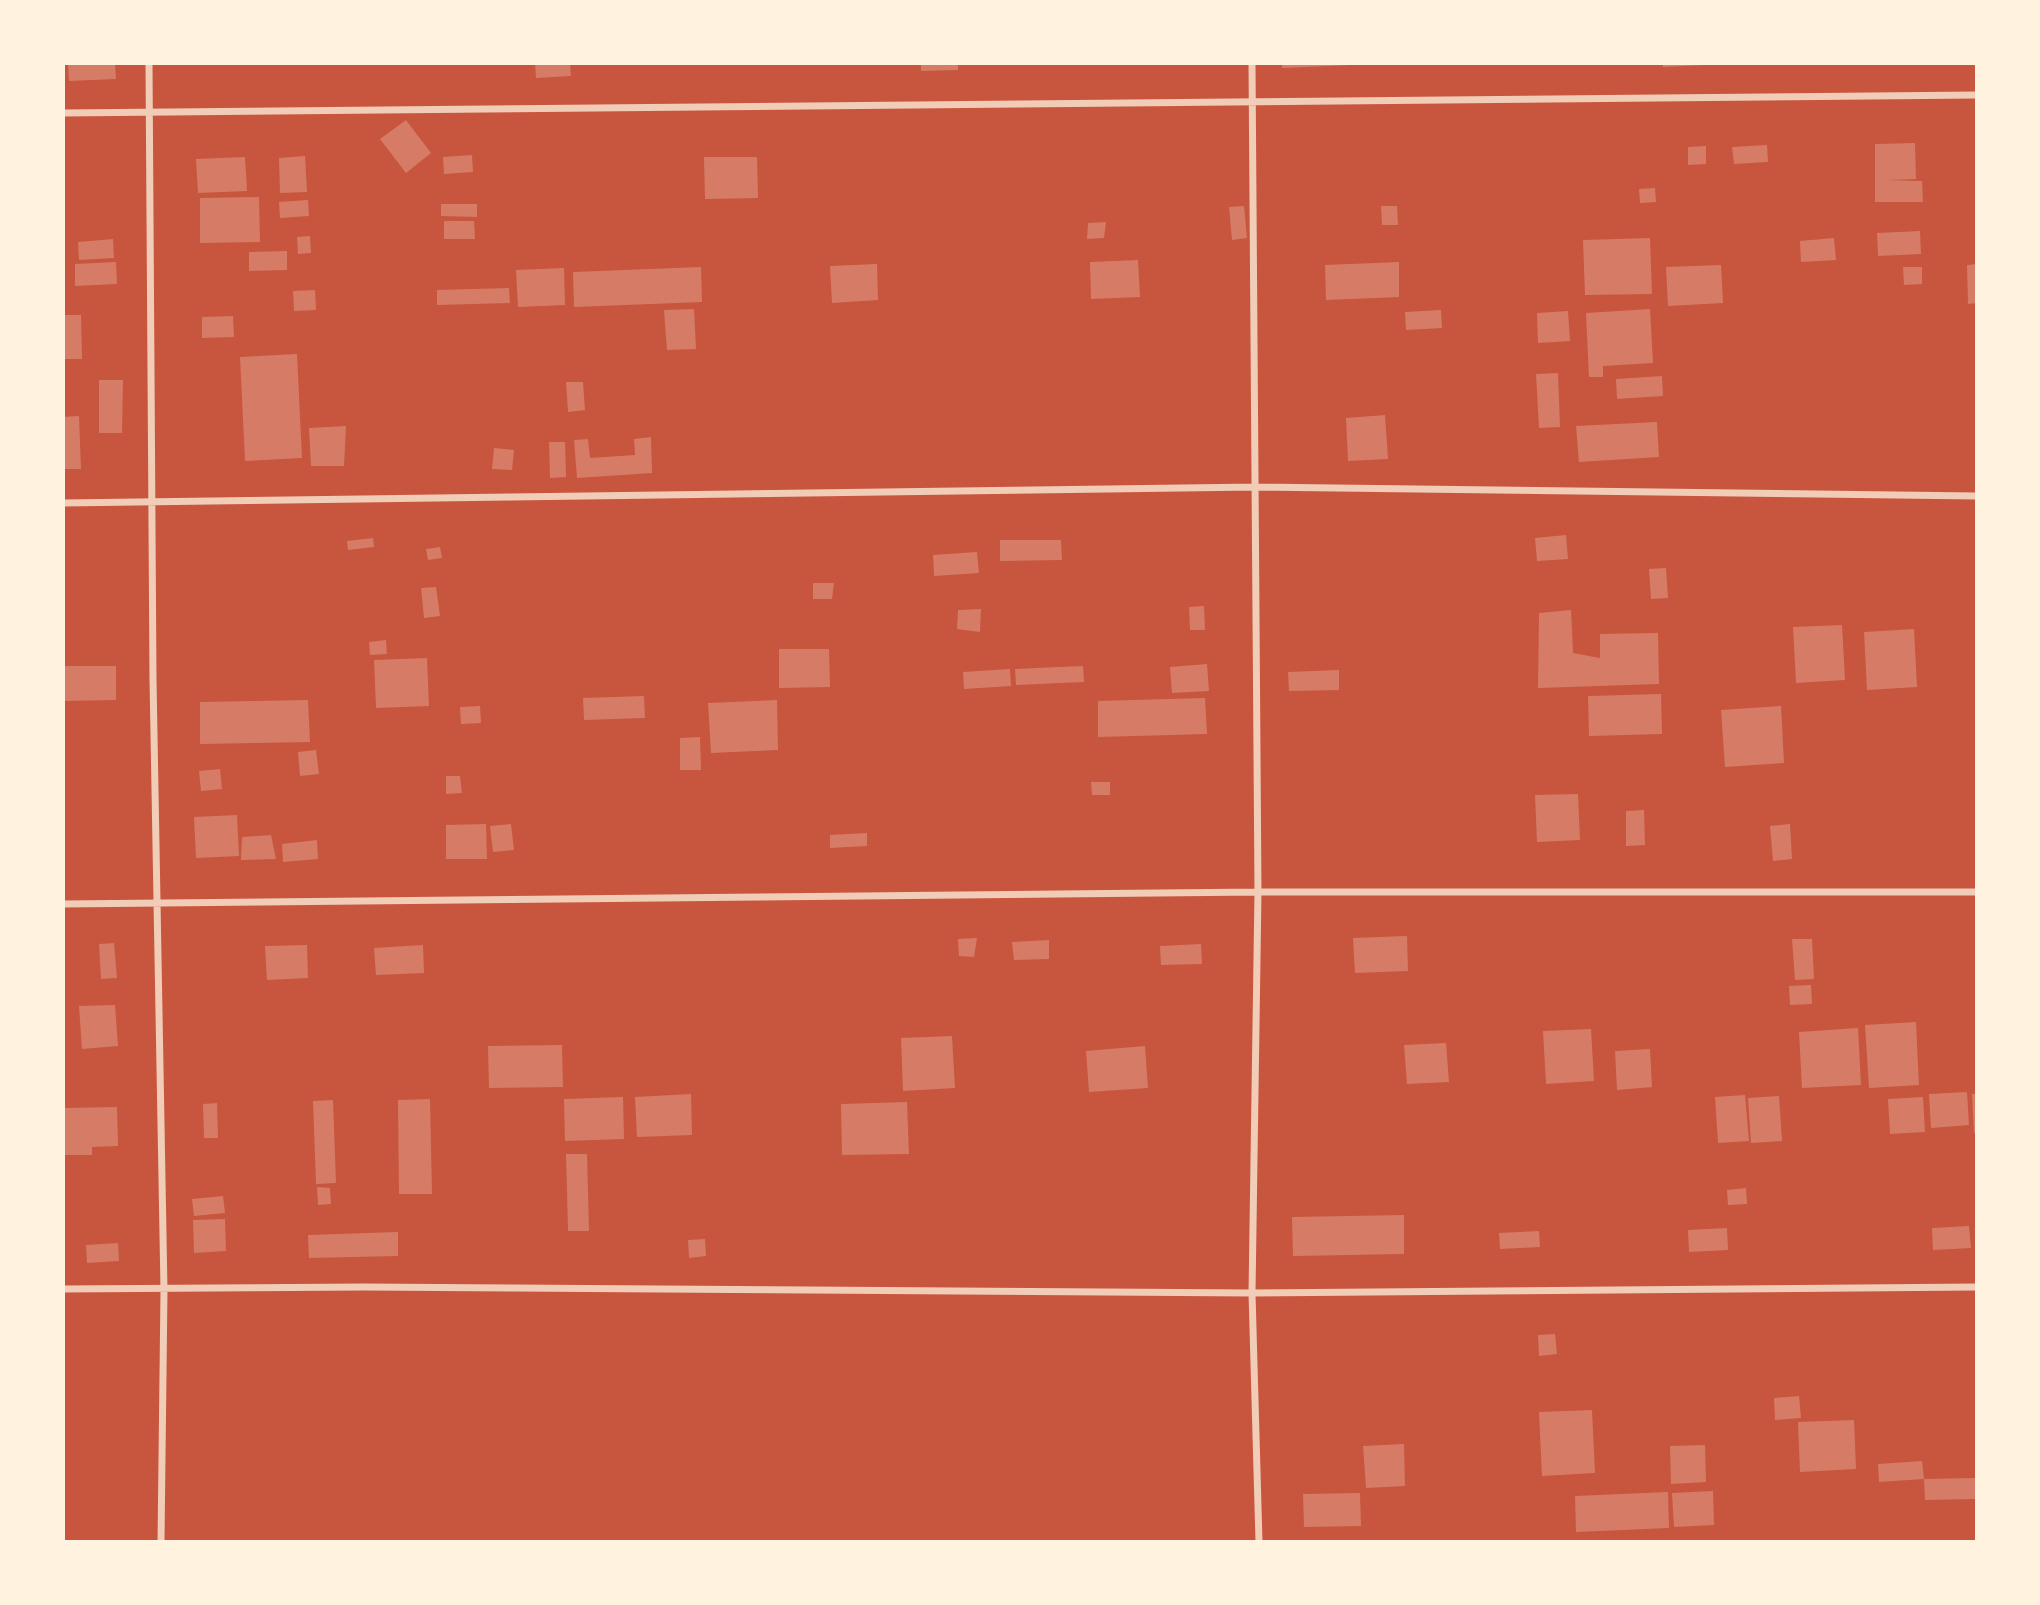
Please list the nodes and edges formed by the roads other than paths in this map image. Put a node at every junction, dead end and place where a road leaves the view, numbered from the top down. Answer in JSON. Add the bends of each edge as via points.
{"nodes":[{"id":1,"x":149,"y":63,"type":"edge"},
{"id":2,"x":1252,"y":63,"type":"edge"},
{"id":3,"x":1977,"y":95,"type":"edge"},
{"id":4,"x":1253,"y":102,"type":"junction"},
{"id":5,"x":63,"y":113,"type":"edge"},
{"id":6,"x":150,"y":113,"type":"junction"},
{"id":7,"x":1256,"y":487,"type":"junction"},
{"id":8,"x":1977,"y":496,"type":"edge"},
{"id":9,"x":152,"y":502,"type":"junction"},
{"id":10,"x":63,"y":503,"type":"edge"},
{"id":11,"x":1258,"y":892,"type":"junction"},
{"id":12,"x":1977,"y":892,"type":"edge"},
{"id":13,"x":157,"y":903,"type":"junction"},
{"id":14,"x":63,"y":904,"type":"edge"},
{"id":15,"x":1977,"y":1287,"type":"edge"},
{"id":16,"x":63,"y":1289,"type":"edge"},
{"id":17,"x":164,"y":1290,"type":"junction"},
{"id":18,"x":1252,"y":1293,"type":"junction"},
{"id":19,"x":161,"y":1542,"type":"edge"},
{"id":20,"x":1259,"y":1542,"type":"edge"}],
"edges":[{"from":1,"to":6,"type":"street"},
{"from":2,"to":4,"type":"street"},
{"from":3,"to":4,"type":"street"},
{"from":4,"to":6,"type":"street"},
{"from":4,"to":7,"type":"street"},
{"from":5,"to":6,"type":"street"},
{"from":6,"to":9,"type":"street"},
{"from":7,"to":8,"type":"street"},
{"from":7,"to":9,"type":"street"},
{"from":7,"to":11,"type":"street"},
{"from":9,"to":10,"type":"street"},
{"from":9,"to":13,"type":"street"},
{"from":11,"to":12,"type":"street"},
{"from":11,"to":13,"type":"street"},
{"from":11,"to":18,"type":"street"},
{"from":13,"to":14,"type":"street"},
{"from":13,"to":17,"type":"street"},
{"from":15,"to":18,"type":"street"},
{"from":16,"to":17,"type":"street"},
{"from":17,"to":18,"type":"street","via":[[379,1287]]},
{"from":17,"to":19,"type":"street"},
{"from":18,"to":20,"type":"street"}]}
